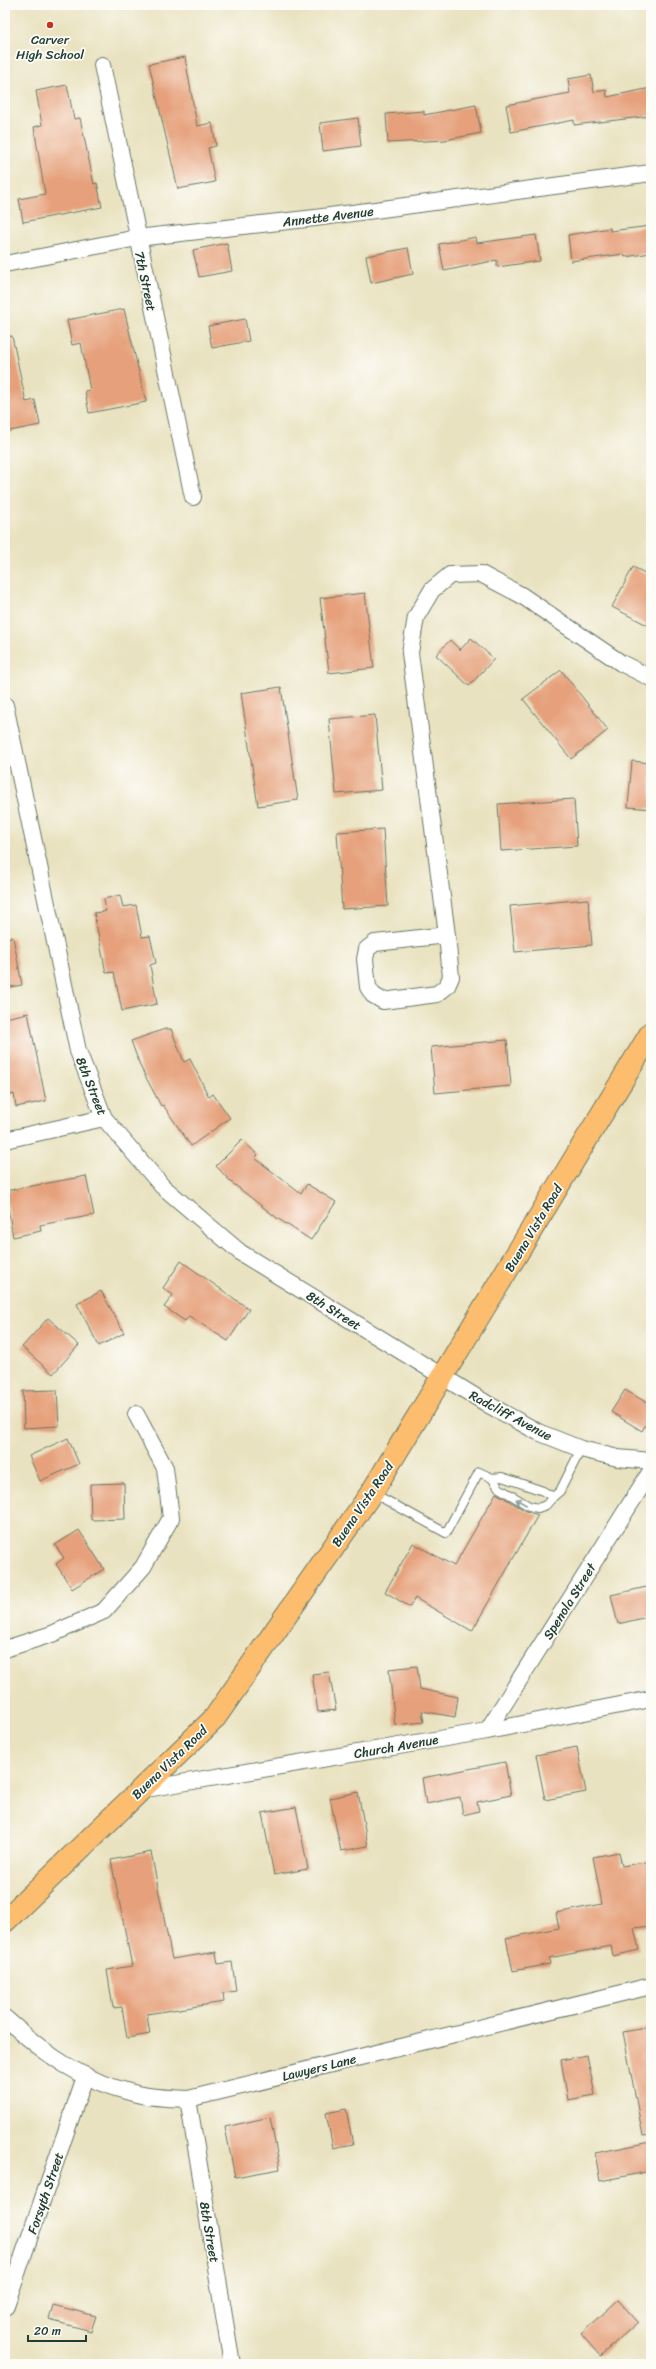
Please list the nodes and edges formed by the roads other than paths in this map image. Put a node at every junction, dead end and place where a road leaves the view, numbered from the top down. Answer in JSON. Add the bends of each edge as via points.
{"nodes":[{"id":1,"x":102,"y":65,"type":"dead end"},
{"id":2,"x":651,"y":173,"type":"edge"},
{"id":3,"x":137,"y":238,"type":"junction"},
{"id":4,"x":5,"y":264,"type":"edge"},
{"id":5,"x":192,"y":497,"type":"dead end"},
{"id":6,"x":651,"y":678,"type":"edge"},
{"id":7,"x":5,"y":705,"type":"edge"},
{"id":8,"x":446,"y":935,"type":"junction"},
{"id":9,"x":651,"y":1033,"type":"edge"},
{"id":10,"x":104,"y":1118,"type":"junction"},
{"id":11,"x":5,"y":1140,"type":"edge"},
{"id":12,"x":444,"y":1376,"type":"junction"},
{"id":13,"x":136,"y":1414,"type":"dead end"},
{"id":14,"x":581,"y":1449,"type":"junction"},
{"id":15,"x":651,"y":1461,"type":"edge"},
{"id":16,"x":651,"y":1471,"type":"edge"},
{"id":17,"x":492,"y":1478,"type":"junction"},
{"id":18,"x":372,"y":1492,"type":"junction"},
{"id":19,"x":554,"y":1497,"type":"junction"},
{"id":20,"x":5,"y":1649,"type":"edge"},
{"id":21,"x":651,"y":1698,"type":"edge"},
{"id":22,"x":487,"y":1731,"type":"junction"},
{"id":23,"x":140,"y":1790,"type":"junction"},
{"id":24,"x":5,"y":1921,"type":"edge"},
{"id":25,"x":651,"y":1986,"type":"edge"},
{"id":26,"x":5,"y":2018,"type":"edge"},
{"id":27,"x":85,"y":2077,"type":"junction"},
{"id":28,"x":188,"y":2100,"type":"junction"},
{"id":29,"x":5,"y":2308,"type":"edge"},
{"id":30,"x":232,"y":2364,"type":"edge"}],
"edges":[{"from":1,"to":3,"type":"street","name":"7th Street"},
{"from":2,"to":3,"type":"street","name":"Annette Avenue","via":[[315,218]]},
{"from":3,"to":4,"type":"street","name":"Annette Avenue"},
{"from":3,"to":5,"type":"street","name":"7th Street"},
{"from":6,"to":8,"type":"street","via":[[621,663],[521,595],[482,574],[450,575],[432,590],[416,617],[410,653]]},
{"from":7,"to":10,"type":"street","name":"8th Street","via":[[78,1051]]},
{"from":8,"to":8,"type":"street","via":[[451,977],[447,986],[437,994],[383,1001],[373,995],[368,987],[365,959],[367,950],[375,943]]},
{"from":9,"to":12,"type":"main road","name":"Buena Vista Road"},
{"from":10,"to":11,"type":"street"},
{"from":10,"to":12,"type":"street","name":"8th Street","via":[[162,1186],[241,1253]]},
{"from":12,"to":14,"type":"street","name":"Radcliff Avenue","via":[[538,1432]]},
{"from":12,"to":18,"type":"main road","name":"Buena Vista Road"},
{"from":13,"to":20,"type":"street","via":[[165,1468],[171,1518],[143,1567],[104,1611],[52,1634]]},
{"from":14,"to":15,"type":"street","name":"Radcliff Avenue","via":[[618,1458]]},
{"from":14,"to":19,"type":"lane","via":[[560,1491]]},
{"from":16,"to":22,"type":"street","name":"Spenola Street"},
{"from":17,"to":18,"type":"lane","via":[[479,1472],[446,1533]]},
{"from":17,"to":19,"type":"lane","via":[[502,1477]]},
{"from":19,"to":17,"type":"lane","one_way":true,"via":[[546,1506],[529,1506],[499,1488]]},
{"from":18,"to":23,"type":"main road","name":"Buena Vista Road","via":[[214,1719]]},
{"from":21,"to":22,"type":"street","name":"Church Avenue"},
{"from":22,"to":23,"type":"street","name":"Church Avenue"},
{"from":23,"to":24,"type":"main road","name":"Buena Vista Road"},
{"from":25,"to":28,"type":"street","name":"Lawyers Lane"},
{"from":26,"to":27,"type":"street","name":"Lawyers Lane","via":[[39,2049]]},
{"from":27,"to":28,"type":"street","name":"Lawyers Lane","via":[[134,2094]]},
{"from":27,"to":29,"type":"street","name":"Forsyth Street"},
{"from":28,"to":30,"type":"street","name":"8th Street"}]}
